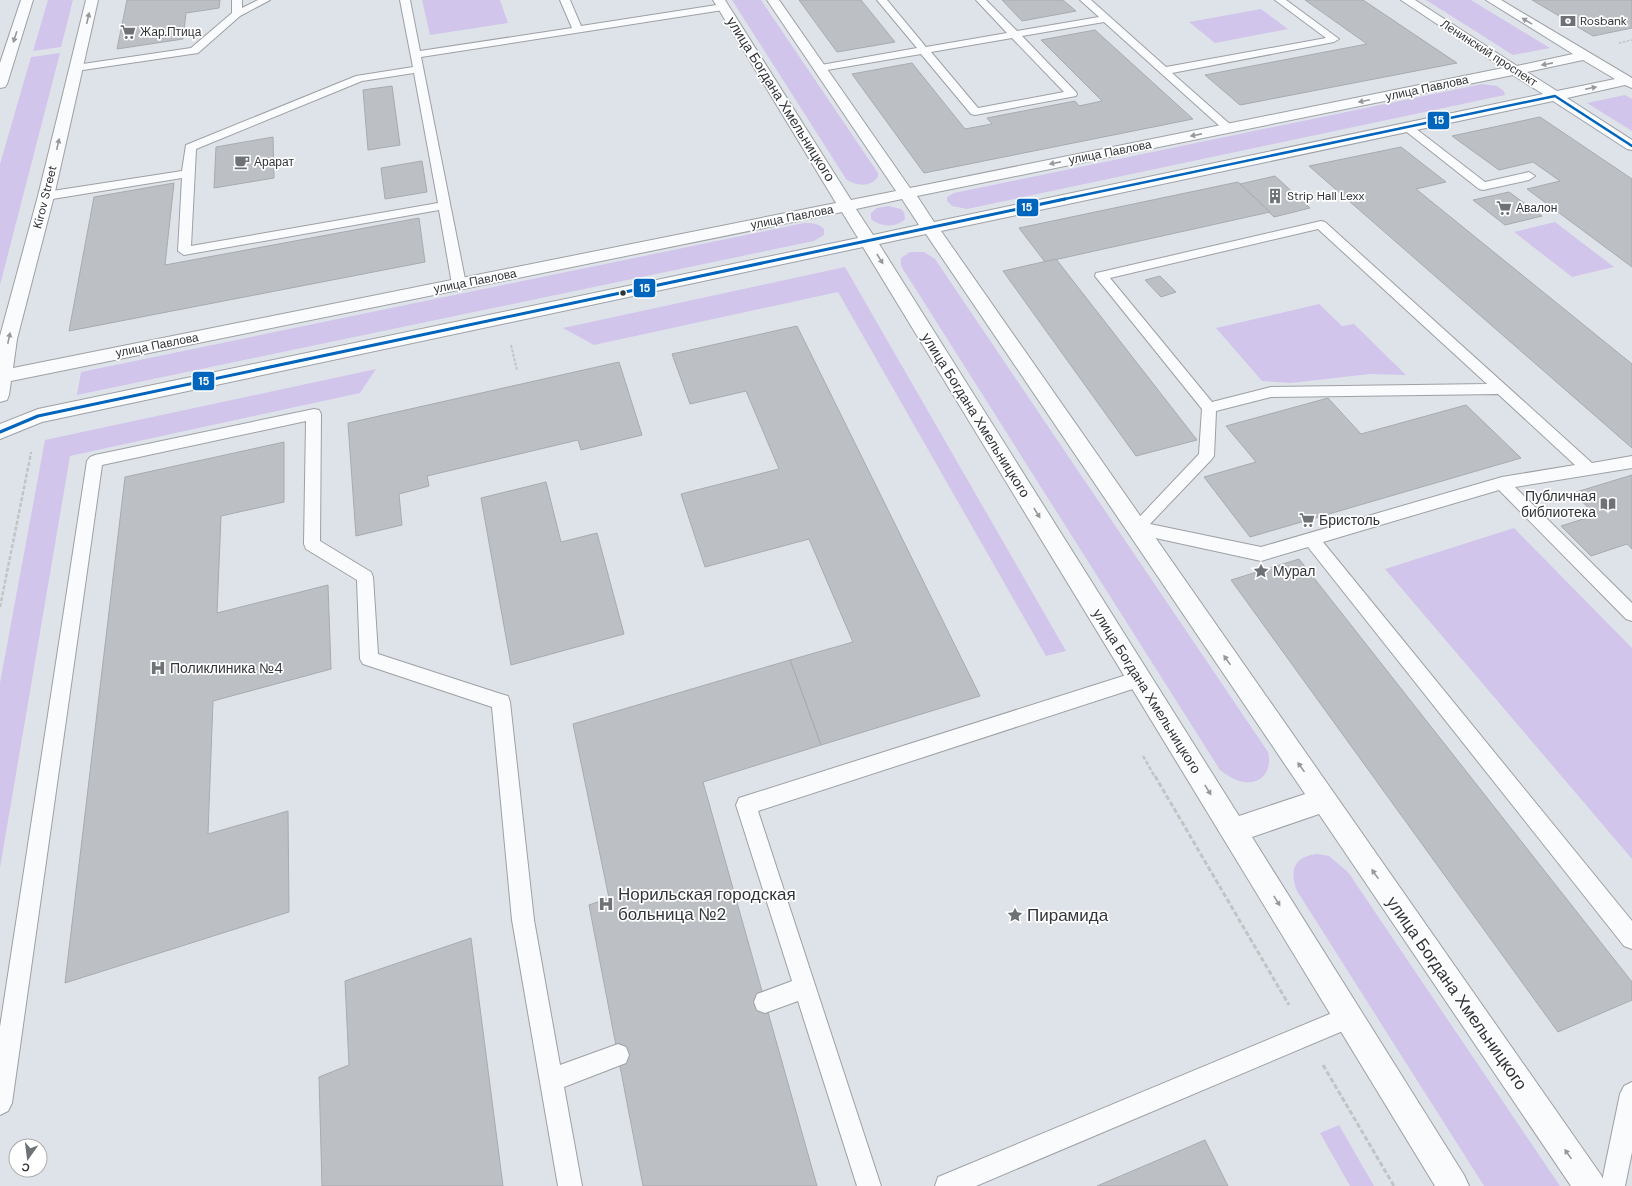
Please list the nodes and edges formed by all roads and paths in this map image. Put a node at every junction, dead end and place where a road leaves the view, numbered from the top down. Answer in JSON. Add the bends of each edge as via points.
{"nodes":[{"id":1,"x":27,"y":0,"type":"edge"},
{"id":2,"x":92,"y":0,"type":"edge"},
{"id":3,"x":237,"y":0,"type":"edge"},
{"id":4,"x":265,"y":0,"type":"edge"},
{"id":5,"x":405,"y":0,"type":"edge"},
{"id":6,"x":565,"y":0,"type":"edge"},
{"id":7,"x":774,"y":0,"type":"edge"},
{"id":8,"x":882,"y":0,"type":"edge"},
{"id":9,"x":980,"y":0,"type":"edge"},
{"id":10,"x":1085,"y":0,"type":"edge"},
{"id":11,"x":1280,"y":0,"type":"edge"},
{"id":12,"x":1407,"y":0,"type":"edge"},
{"id":13,"x":1492,"y":0,"type":"edge"},
{"id":14,"x":721,"y":3,"type":"edge"},
{"id":15,"x":237,"y":14,"type":"junction"},
{"id":16,"x":1106,"y":19,"type":"junction"},
{"id":17,"x":578,"y":30,"type":"junction"},
{"id":18,"x":1014,"y":35,"type":"junction"},
{"id":19,"x":924,"y":50,"type":"junction"},
{"id":20,"x":416,"y":55,"type":"junction"},
{"id":21,"x":1585,"y":56,"type":"junction"},
{"id":22,"x":76,"y":68,"type":"junction"},
{"id":23,"x":820,"y":68,"type":"junction"},
{"id":24,"x":418,"y":69,"type":"junction"},
{"id":25,"x":1515,"y":70,"type":"junction"},
{"id":26,"x":1164,"y":71,"type":"junction"},
{"id":27,"x":1629,"y":83,"type":"edge"},
{"id":28,"x":0,"y":84,"type":"edge"},
{"id":29,"x":1555,"y":96,"type":"junction"},
{"id":30,"x":1407,"y":127,"type":"junction"},
{"id":31,"x":1228,"y":128,"type":"junction"},
{"id":32,"x":1632,"y":146,"type":"edge"},
{"id":33,"x":188,"y":174,"type":"junction"},
{"id":34,"x":1529,"y":176,"type":"dead end"},
{"id":35,"x":907,"y":193,"type":"junction"},
{"id":36,"x":46,"y":196,"type":"junction"},
{"id":37,"x":444,"y":204,"type":"junction"},
{"id":38,"x":846,"y":206,"type":"junction"},
{"id":39,"x":930,"y":228,"type":"junction"},
{"id":40,"x":868,"y":241,"type":"junction"},
{"id":41,"x":459,"y":284,"type":"junction"},
{"id":42,"x":512,"y":346,"type":"dead end"},
{"id":43,"x":517,"y":370,"type":"dead end"},
{"id":44,"x":2,"y":377,"type":"edge"},
{"id":45,"x":1501,"y":389,"type":"junction"},
{"id":46,"x":0,"y":395,"type":"edge"},
{"id":47,"x":1209,"y":408,"type":"junction"},
{"id":48,"x":0,"y":432,"type":"edge"},
{"id":49,"x":33,"y":444,"type":"dead end"},
{"id":50,"x":1632,"y":462,"type":"edge"},
{"id":51,"x":1589,"y":469,"type":"junction"},
{"id":52,"x":1502,"y":483,"type":"junction"},
{"id":53,"x":1137,"y":528,"type":"junction"},
{"id":54,"x":1312,"y":540,"type":"junction"},
{"id":55,"x":0,"y":607,"type":"edge"},
{"id":56,"x":1632,"y":614,"type":"edge"},
{"id":57,"x":1140,"y":679,"type":"junction"},
{"id":58,"x":1324,"y":800,"type":"junction"},
{"id":59,"x":1233,"y":831,"type":"junction"},
{"id":60,"x":1632,"y":938,"type":"edge"},
{"id":61,"x":805,"y":988,"type":"junction"},
{"id":62,"x":765,"y":1002,"type":"dead end"},
{"id":63,"x":1349,"y":1017,"type":"junction"},
{"id":64,"x":618,"y":1055,"type":"dead end"},
{"id":65,"x":552,"y":1080,"type":"junction"},
{"id":66,"x":1632,"y":1094,"type":"edge"},
{"id":67,"x":0,"y":1103,"type":"edge"},
{"id":68,"x":570,"y":1186,"type":"edge"},
{"id":69,"x":869,"y":1186,"type":"edge"},
{"id":70,"x":947,"y":1186,"type":"edge"},
{"id":71,"x":1453,"y":1186,"type":"edge"},
{"id":72,"x":1590,"y":1186,"type":"edge"},
{"id":73,"x":1613,"y":1186,"type":"edge"}],
"edges":[{"from":1,"to":28,"type":"street","one_way":true},
{"from":22,"to":2,"type":"street","name":"Kirov Street","one_way":true},
{"from":3,"to":15,"type":"lane"},
{"from":4,"to":15,"type":"lane"},
{"from":5,"to":20,"type":"lane"},
{"from":6,"to":17,"type":"lane"},
{"from":7,"to":23,"type":"street","name":"улица Богдана Хмельницкого"},
{"from":8,"to":19,"type":"lane"},
{"from":9,"to":18,"type":"lane"},
{"from":10,"to":16,"type":"lane"},
{"from":11,"to":26,"type":"lane","via":[[1334,39]]},
{"from":12,"to":25,"type":"street","name":"Ленинский проспект"},
{"from":21,"to":13,"type":"street","one_way":true},
{"from":14,"to":17,"type":"lane"},
{"from":14,"to":38,"type":"street","name":"улица Богдана Хмельницкого"},
{"from":15,"to":22,"type":"lane","via":[[194,51]]},
{"from":16,"to":18,"type":"lane"},
{"from":16,"to":26,"type":"lane"},
{"from":17,"to":20,"type":"lane"},
{"from":18,"to":19,"type":"lane"},
{"from":18,"to":19,"type":"lane","via":[[1072,94],[976,112]]},
{"from":19,"to":23,"type":"lane"},
{"from":20,"to":24,"type":"lane"},
{"from":21,"to":25,"type":"street","name":"улица Павлова","one_way":true},
{"from":21,"to":27,"type":"street"},
{"from":36,"to":22,"type":"street","name":"Kirov Street","one_way":true},
{"from":23,"to":35,"type":"street","name":"улица Богдана Хмельницкого"},
{"from":24,"to":33,"type":"lane","via":[[360,78],[190,147]]},
{"from":24,"to":37,"type":"lane"},
{"from":25,"to":29,"type":"street","name":"Ленинский проспект"},
{"from":25,"to":31,"type":"street","name":"улица Павлова","one_way":true},
{"from":26,"to":31,"type":"lane"},
{"from":29,"to":27,"type":"street","one_way":true},
{"from":29,"to":30,"type":"street"},
{"from":29,"to":32,"type":"street","name":"Ленинский проспект"},
{"from":30,"to":34,"type":"lane","via":[[1483,186]]},
{"from":30,"to":39,"type":"street"},
{"from":31,"to":35,"type":"street","name":"улица Павлова","one_way":true},
{"from":33,"to":36,"type":"lane"},
{"from":33,"to":37,"type":"lane","via":[[184,251]]},
{"from":35,"to":38,"type":"street","name":"улица Павлова"},
{"from":35,"to":39,"type":"street","name":"улица Богдана Хмельницкого"},
{"from":44,"to":36,"type":"street","name":"Kirov Street","one_way":true,"via":[[8,339]]},
{"from":37,"to":41,"type":"lane"},
{"from":38,"to":40,"type":"street","name":"улица Богдана Хмельницкого"},
{"from":38,"to":41,"type":"street","name":"улица Павлова"},
{"from":39,"to":40,"type":"street"},
{"from":39,"to":53,"type":"street","name":"улица Богдана Хмельницкого"},
{"from":40,"to":48,"type":"street","via":[[38,416]]},
{"from":40,"to":57,"type":"street","name":"улица Богдана Хмельницкого","one_way":true},
{"from":41,"to":44,"type":"street","name":"улица Павлова"},
{"from":42,"to":43,"type":"path"},
{"from":44,"to":46,"type":"street","name":"Kirov Street"},
{"from":45,"to":47,"type":"lane","via":[[1271,392]]},
{"from":45,"to":47,"type":"lane","via":[[1322,226],[1101,276]]},
{"from":45,"to":51,"type":"lane"},
{"from":47,"to":53,"type":"lane","via":[[1206,456]]},
{"from":49,"to":55,"type":"path"},
{"from":50,"to":51,"type":"lane"},
{"from":51,"to":52,"type":"lane"},
{"from":52,"to":54,"type":"lane"},
{"from":52,"to":56,"type":"lane"},
{"from":53,"to":54,"type":"lane","via":[[1261,554]]},
{"from":58,"to":53,"type":"street","name":"улица Богдана Хмельницкого","one_way":true},
{"from":54,"to":60,"type":"lane"},
{"from":57,"to":59,"type":"street","name":"улица Богдана Хмельницкого","one_way":true},
{"from":57,"to":61,"type":"lane","via":[[746,805]]},
{"from":58,"to":59,"type":"street"},
{"from":72,"to":58,"type":"street","name":"улица Богдана Хмельницкого","one_way":true},
{"from":59,"to":63,"type":"street","name":"улица Богдана Хмельницкого","one_way":true},
{"from":61,"to":62,"type":"lane"},
{"from":61,"to":69,"type":"lane"},
{"from":63,"to":70,"type":"lane"},
{"from":63,"to":71,"type":"street","name":"улица Богдана Хмельницкого"},
{"from":64,"to":65,"type":"lane"},
{"from":65,"to":67,"type":"lane","via":[[523,920],[500,702],[369,659],[365,577],[312,544],[314,414],[95,461]]},
{"from":65,"to":68,"type":"lane"},
{"from":66,"to":73,"type":"lane"}]}
